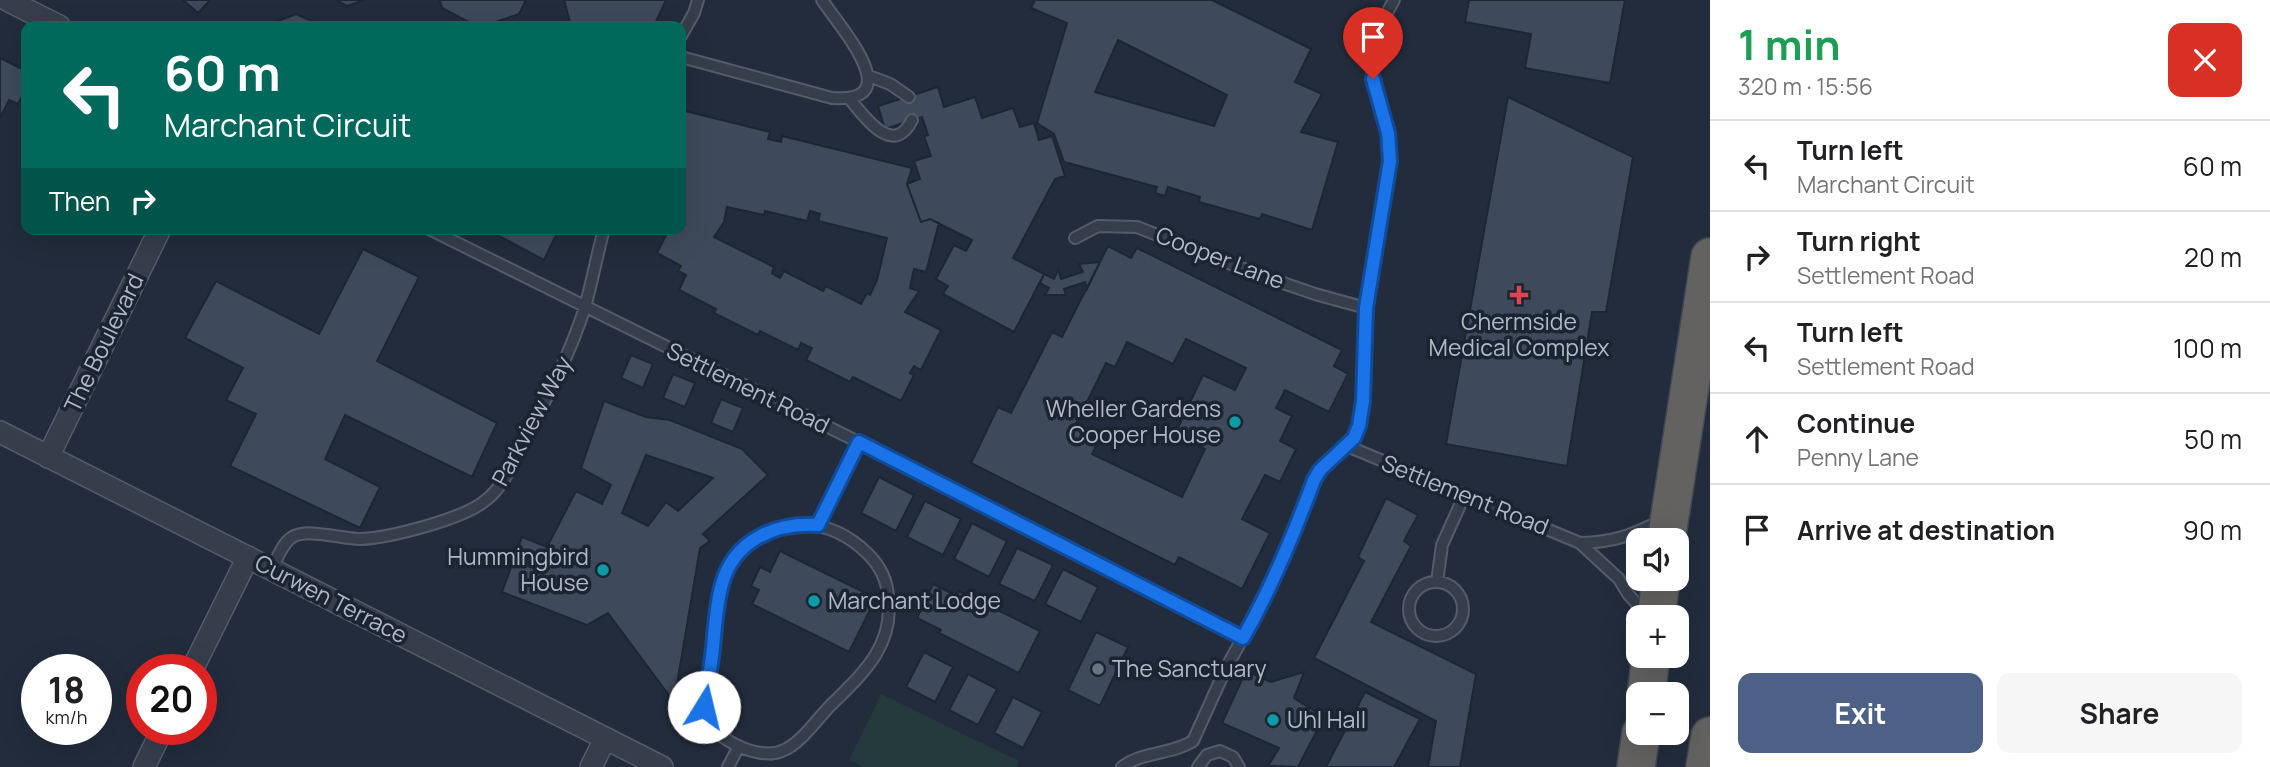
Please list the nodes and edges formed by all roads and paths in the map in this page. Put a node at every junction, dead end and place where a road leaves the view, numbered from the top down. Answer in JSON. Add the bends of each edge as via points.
{"nodes":[{"id":1,"x":7,"y":0,"type":"edge"},
{"id":2,"x":698,"y":0,"type":"edge"},
{"id":3,"x":822,"y":0,"type":"edge"},
{"id":4,"x":1394,"y":0,"type":"edge"},
{"id":5,"x":49,"y":21,"type":"edge"},
{"id":6,"x":686,"y":27,"type":"edge"},
{"id":7,"x":686,"y":58,"type":"edge"},
{"id":8,"x":869,"y":76,"type":"junction"},
{"id":9,"x":909,"y":97,"type":"dead end"},
{"id":10,"x":849,"y":98,"type":"junction"},
{"id":11,"x":912,"y":120,"type":"dead end"},
{"id":12,"x":157,"y":235,"type":"edge"},
{"id":13,"x":441,"y":235,"type":"edge"},
{"id":14,"x":603,"y":235,"type":"edge"},
{"id":15,"x":1075,"y":238,"type":"dead end"},
{"id":16,"x":1710,"y":257,"type":"edge"},
{"id":17,"x":585,"y":306,"type":"junction"},
{"id":18,"x":1366,"y":308,"type":"junction"},
{"id":19,"x":0,"y":432,"type":"edge"},
{"id":20,"x":859,"y":442,"type":"junction"},
{"id":21,"x":1347,"y":446,"type":"junction"},
{"id":22,"x":48,"y":457,"type":"junction"},
{"id":23,"x":1465,"y":495,"type":"junction"},
{"id":24,"x":818,"y":525,"type":"junction"},
{"id":25,"x":1668,"y":528,"type":"edge"},
{"id":26,"x":1626,"y":537,"type":"edge"},
{"id":27,"x":1580,"y":543,"type":"junction"},
{"id":28,"x":248,"y":557,"type":"junction"},
{"id":29,"x":272,"y":569,"type":"junction"},
{"id":30,"x":1437,"y":582,"type":"junction"},
{"id":31,"x":1638,"y":605,"type":"edge"},
{"id":32,"x":1243,"y":638,"type":"junction"},
{"id":33,"x":200,"y":654,"type":"edge"},
{"id":34,"x":1710,"y":736,"type":"edge"},
{"id":35,"x":605,"y":739,"type":"junction"},
{"id":36,"x":1194,"y":741,"type":"junction"},
{"id":37,"x":155,"y":745,"type":"edge"},
{"id":38,"x":1639,"y":745,"type":"edge"},
{"id":39,"x":739,"y":746,"type":"junction"},
{"id":40,"x":1207,"y":755,"type":"junction"},
{"id":41,"x":144,"y":767,"type":"edge"},
{"id":42,"x":591,"y":767,"type":"edge"},
{"id":43,"x":662,"y":767,"type":"edge"},
{"id":44,"x":728,"y":767,"type":"edge"},
{"id":45,"x":1122,"y":767,"type":"edge"},
{"id":46,"x":1198,"y":767,"type":"edge"},
{"id":47,"x":1238,"y":767,"type":"edge"},
{"id":48,"x":1636,"y":767,"type":"edge"},
{"id":49,"x":1704,"y":767,"type":"edge"}],
"edges":[{"from":1,"to":5,"type":"street"},
{"from":2,"to":6,"type":"lane"},
{"from":3,"to":8,"type":"lane"},
{"from":4,"to":18,"type":"lane","via":[[1374,37],[1371,57],[1390,161]]},
{"from":7,"to":10,"type":"lane","via":[[832,98]]},
{"from":8,"to":9,"type":"lane"},
{"from":8,"to":10,"type":"lane","via":[[865,90]]},
{"from":10,"to":11,"type":"lane","via":[[884,134],[904,132]]},
{"from":12,"to":22,"type":"street","name":"The Boulevard"},
{"from":13,"to":17,"type":"lane","name":"Settlement Road"},
{"from":14,"to":17,"type":"lane","name":"Parkview Way"},
{"from":15,"to":18,"type":"lane","name":"Cooper Lane","via":[[1098,226],[1137,226],[1254,273]]},
{"from":16,"to":25,"type":"highway"},
{"from":17,"to":20,"type":"lane","name":"Settlement Road"},
{"from":17,"to":29,"type":"lane","name":"Parkview Way","via":[[548,396],[498,489],[486,501],[433,523],[377,538],[300,534],[286,543]]},
{"from":18,"to":21,"type":"lane","via":[[1363,401],[1359,426]]},
{"from":19,"to":22,"type":"street","name":"Curwen Terrace"},
{"from":20,"to":24,"type":"lane"},
{"from":20,"to":32,"type":"lane","name":"Settlement Road"},
{"from":21,"to":23,"type":"lane","name":"Settlement Road"},
{"from":21,"to":32,"type":"lane","via":[[1314,480],[1280,567]]},
{"from":22,"to":28,"type":"street","name":"Curwen Terrace"},
{"from":23,"to":27,"type":"lane","name":"Settlement Road"},
{"from":23,"to":30,"type":"lane","via":[[1442,545]]},
{"from":24,"to":39,"type":"lane","via":[[783,527],[749,542],[722,583],[705,717],[713,730]]},
{"from":24,"to":39,"type":"lane","via":[[853,541],[876,562],[888,591],[887,632],[860,676],[790,747],[768,754]]},
{"from":26,"to":27,"type":"lane","name":"Settlement Road"},
{"from":27,"to":31,"type":"lane","name":"Settlement Road","via":[[1619,579]]},
{"from":28,"to":29,"type":"street","name":"Curwen Terrace"},
{"from":28,"to":33,"type":"street"},
{"from":29,"to":35,"type":"street","name":"Curwen Terrace"},
{"from":30,"to":30,"type":"lane","via":[[1421,587],[1409,608],[1414,625],[1437,636],[1454,629],[1463,613],[1454,589]]},
{"from":32,"to":36,"type":"lane"},
{"from":34,"to":49,"type":"highway"},
{"from":35,"to":42,"type":"street"},
{"from":35,"to":43,"type":"street","name":"Curwen Terrace"},
{"from":36,"to":40,"type":"lane"},
{"from":36,"to":45,"type":"lane","via":[[1144,755]]},
{"from":37,"to":41,"type":"street"},
{"from":38,"to":48,"type":"highway"},
{"from":39,"to":44,"type":"lane"},
{"from":40,"to":46,"type":"lane"},
{"from":40,"to":47,"type":"lane","via":[[1227,753]]}]}
